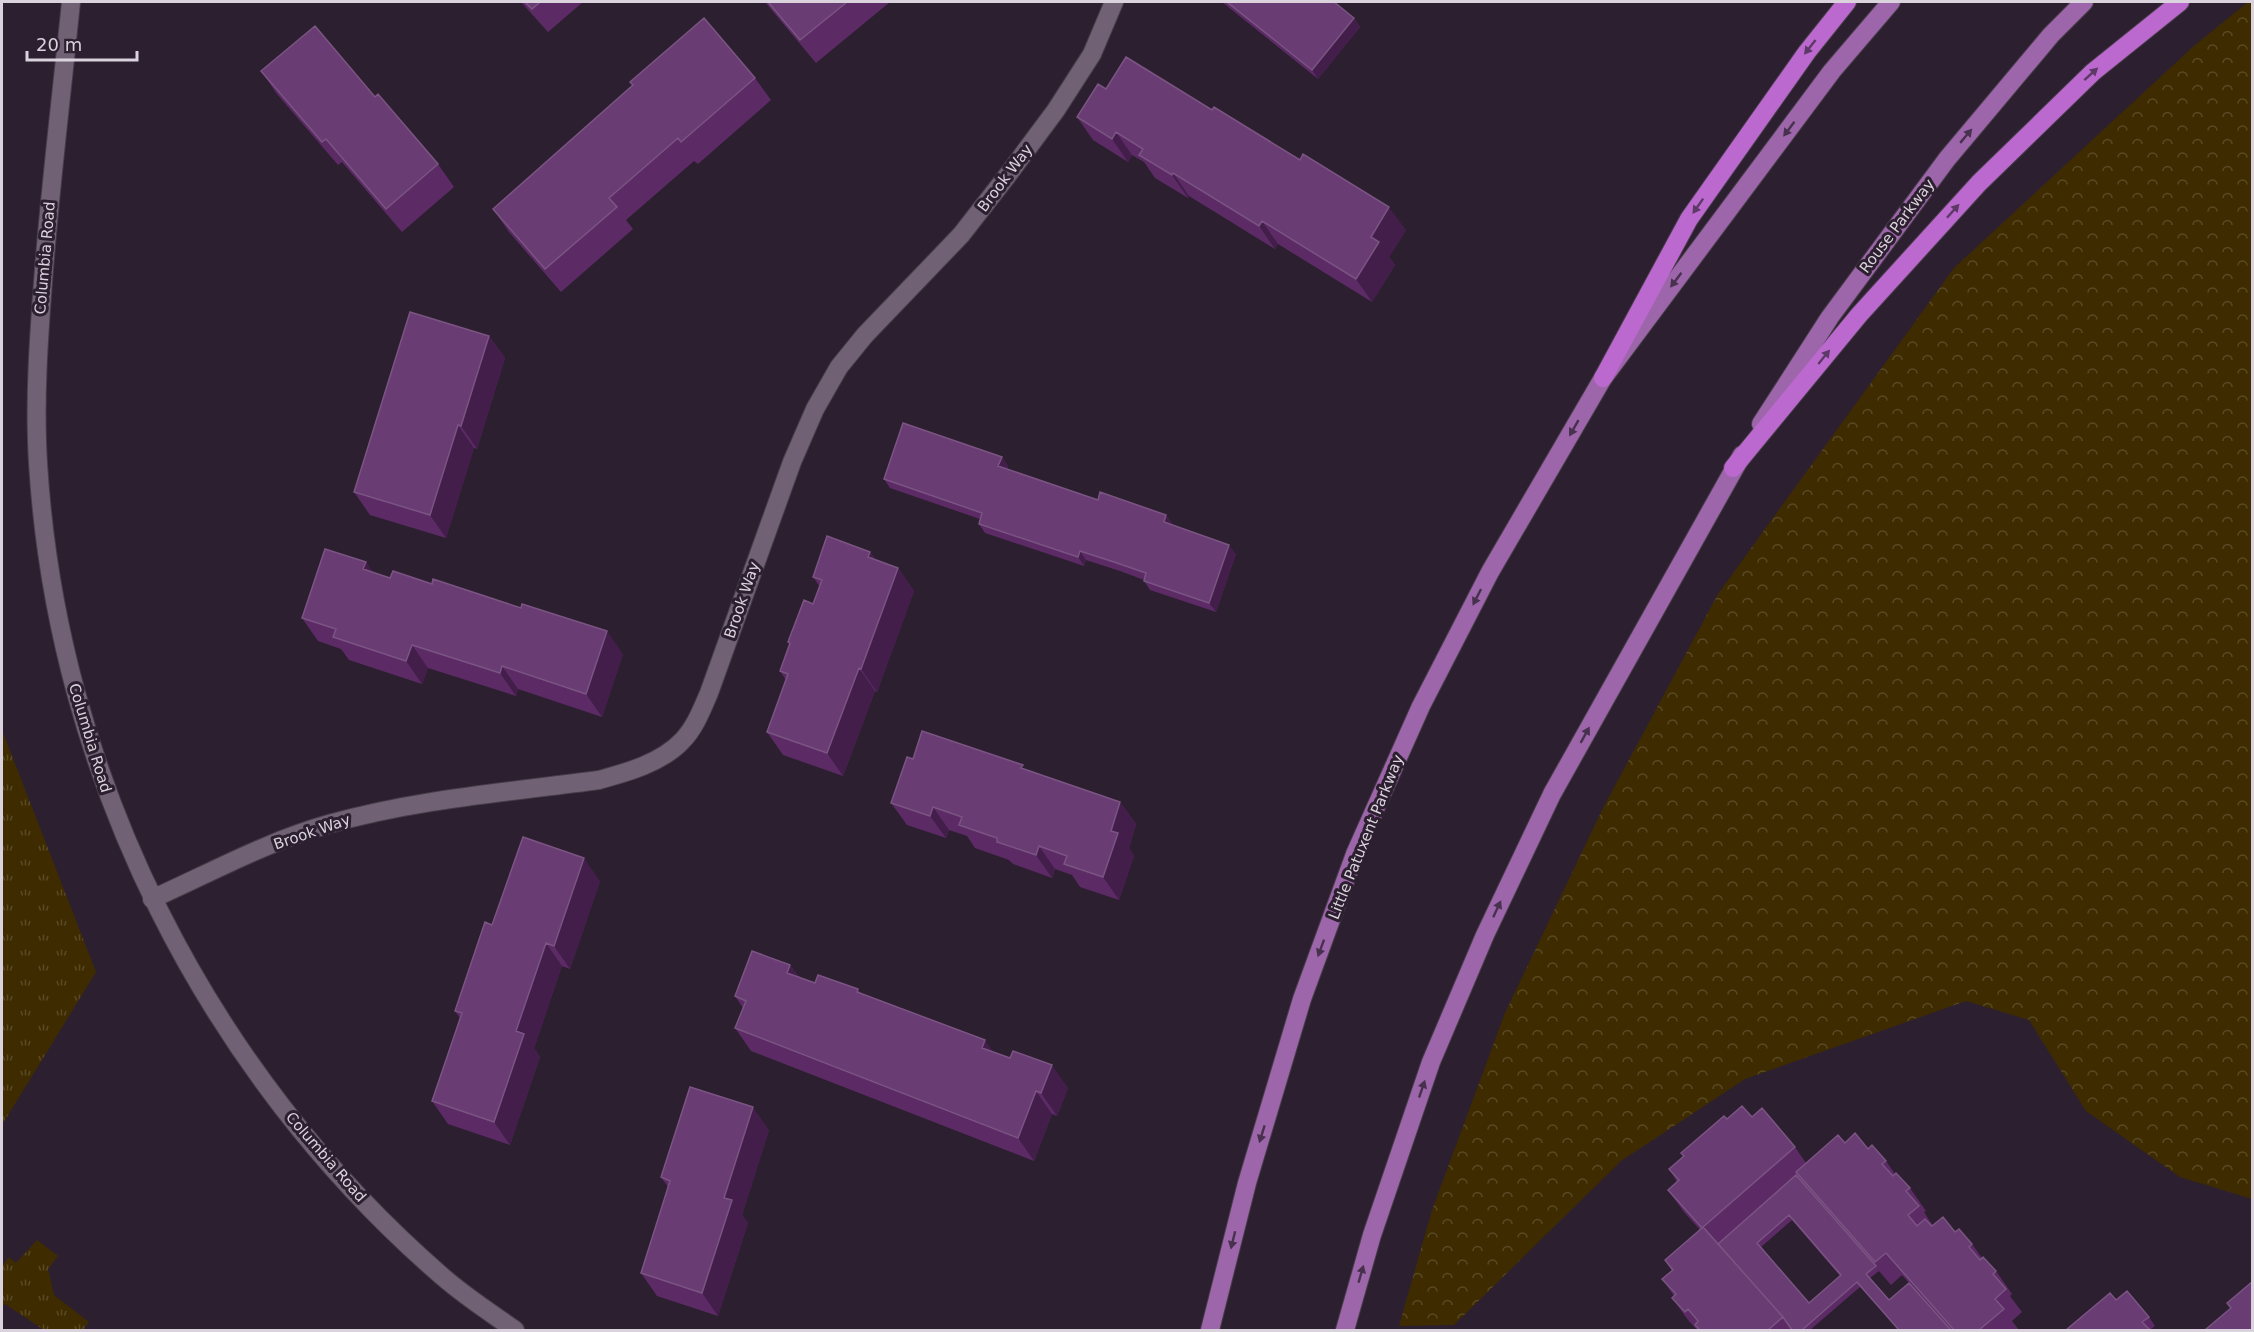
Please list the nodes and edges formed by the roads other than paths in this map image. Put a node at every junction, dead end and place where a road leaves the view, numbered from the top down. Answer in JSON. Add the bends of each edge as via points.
{"nodes":[{"id":1,"x":71,"y":2,"type":"edge"},
{"id":2,"x":1114,"y":2,"type":"edge"},
{"id":3,"x":1847,"y":2,"type":"edge"},
{"id":4,"x":1891,"y":2,"type":"edge"},
{"id":5,"x":2084,"y":2,"type":"edge"},
{"id":6,"x":2180,"y":2,"type":"edge"},
{"id":7,"x":1603,"y":378,"type":"junction"},
{"id":8,"x":1733,"y":468,"type":"junction"},
{"id":9,"x":152,"y":899,"type":"junction"},
{"id":10,"x":515,"y":1330,"type":"edge"},
{"id":11,"x":1210,"y":1330,"type":"edge"},
{"id":12,"x":1345,"y":1330,"type":"edge"}],
"edges":[{"from":1,"to":9,"type":"main road","name":"Columbia Road","via":[[39,334],[38,449],[44,530],[75,695],[108,797]]},
{"from":2,"to":9,"type":"main road","name":"Brook Way","via":[[1092,54],[1014,166],[961,235],[839,367],[792,462],[710,693],[682,741],[632,772],[599,780],[377,812],[327,824],[277,842]]},
{"from":3,"to":7,"type":"highway","one_way":true,"via":[[1806,52],[1689,219]]},
{"from":4,"to":7,"type":"main road","one_way":true,"via":[[1832,71]]},
{"from":8,"to":5,"type":"main road","name":"Rouse Parkway","one_way":true,"via":[[1830,317],[1947,159],[2051,35]]},
{"from":8,"to":6,"type":"highway","one_way":true,"via":[[1859,315],[1979,183],[2093,72]]},
{"from":7,"to":11,"type":"main road","name":"Little Patuxent Parkway","one_way":true,"via":[[1490,572],[1421,706],[1355,855],[1302,999],[1246,1183]]},
{"from":12,"to":8,"type":"main road","one_way":true,"via":[[1372,1235],[1431,1062],[1485,935],[1552,794]]},
{"from":9,"to":10,"type":"main road","name":"Columbia Road","via":[[244,1055],[310,1143],[385,1224],[446,1280]]}]}
